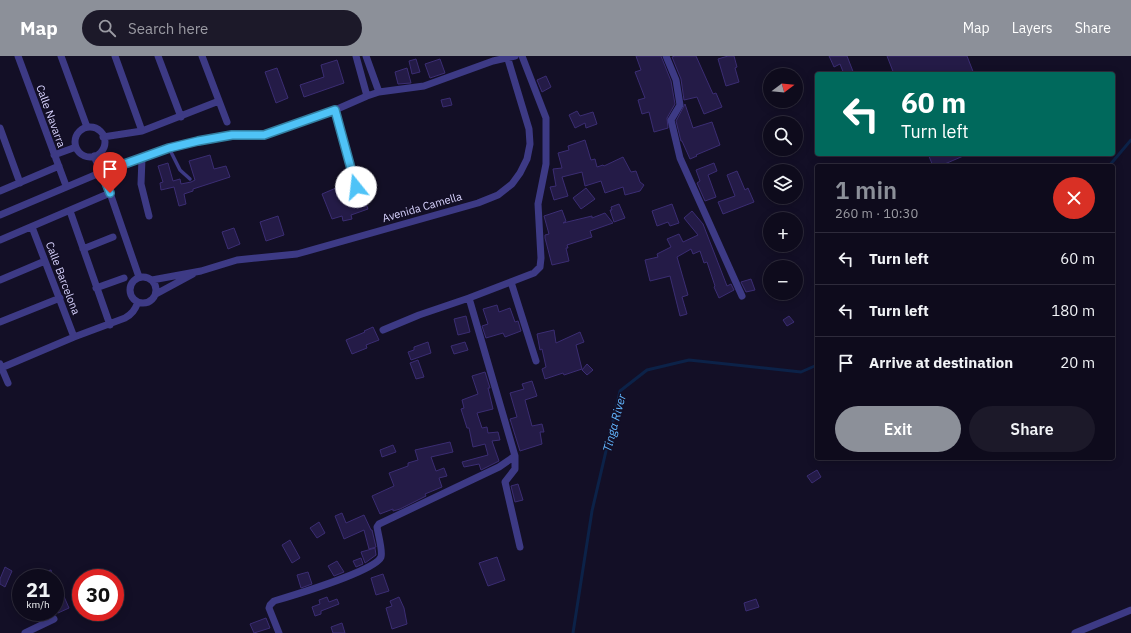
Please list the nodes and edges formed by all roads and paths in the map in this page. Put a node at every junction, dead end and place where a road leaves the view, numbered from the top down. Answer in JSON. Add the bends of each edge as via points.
{"nodes":[{"id":1,"x":18,"y":56,"type":"edge"},
{"id":2,"x":61,"y":56,"type":"edge"},
{"id":3,"x":115,"y":56,"type":"edge"},
{"id":4,"x":158,"y":56,"type":"edge"},
{"id":5,"x":202,"y":56,"type":"edge"},
{"id":6,"x":356,"y":56,"type":"edge"},
{"id":7,"x":366,"y":56,"type":"edge"},
{"id":8,"x":522,"y":56,"type":"edge"},
{"id":9,"x":666,"y":56,"type":"edge"},
{"id":10,"x":510,"y":57,"type":"edge"},
{"id":11,"x":379,"y":92,"type":"junction"},
{"id":12,"x":368,"y":96,"type":"junction"},
{"id":13,"x":219,"y":101,"type":"junction"},
{"id":14,"x":335,"y":110,"type":"junction"},
{"id":15,"x":181,"y":117,"type":"junction"},
{"id":16,"x":228,"y":122,"type":"dead end"},
{"id":17,"x":0,"y":128,"type":"edge"},
{"id":18,"x":87,"y":128,"type":"junction"},
{"id":19,"x":142,"y":131,"type":"junction"},
{"id":20,"x":104,"y":137,"type":"junction"},
{"id":21,"x":3,"y":146,"type":"edge"},
{"id":22,"x":76,"y":147,"type":"junction"},
{"id":23,"x":169,"y":148,"type":"junction"},
{"id":24,"x":54,"y":154,"type":"junction"},
{"id":25,"x":94,"y":156,"type":"junction"},
{"id":26,"x":142,"y":158,"type":"junction"},
{"id":27,"x":59,"y":166,"type":"junction"},
{"id":28,"x":102,"y":172,"type":"junction"},
{"id":29,"x":190,"y":179,"type":"dead end"},
{"id":30,"x":20,"y":183,"type":"junction"},
{"id":31,"x":65,"y":183,"type":"dead end"},
{"id":32,"x":356,"y":187,"type":"dead end"},
{"id":33,"x":0,"y":191,"type":"edge"},
{"id":34,"x":110,"y":193,"type":"junction"},
{"id":35,"x":70,"y":211,"type":"junction"},
{"id":36,"x":0,"y":215,"type":"edge"},
{"id":37,"x":149,"y":216,"type":"dead end"},
{"id":38,"x":32,"y":227,"type":"junction"},
{"id":39,"x":114,"y":237,"type":"dead end"},
{"id":40,"x":0,"y":240,"type":"edge"},
{"id":41,"x":83,"y":249,"type":"junction"},
{"id":42,"x":45,"y":261,"type":"junction"},
{"id":43,"x":201,"y":270,"type":"junction"},
{"id":44,"x":139,"y":277,"type":"junction"},
{"id":45,"x":124,"y":278,"type":"dead end"},
{"id":46,"x":0,"y":280,"type":"edge"},
{"id":47,"x":152,"y":280,"type":"junction"},
{"id":48,"x":511,"y":282,"type":"junction"},
{"id":49,"x":96,"y":288,"type":"junction"},
{"id":50,"x":156,"y":294,"type":"junction"},
{"id":51,"x":742,"y":296,"type":"dead end"},
{"id":52,"x":60,"y":298,"type":"junction"},
{"id":53,"x":470,"y":298,"type":"junction"},
{"id":54,"x":138,"y":302,"type":"junction"},
{"id":55,"x":0,"y":322,"type":"edge"},
{"id":56,"x":110,"y":325,"type":"junction"},
{"id":57,"x":383,"y":330,"type":"dead end"},
{"id":58,"x":74,"y":337,"type":"junction"},
{"id":59,"x":536,"y":361,"type":"dead end"},
{"id":60,"x":1,"y":366,"type":"edge"},
{"id":61,"x":8,"y":383,"type":"dead end"},
{"id":62,"x":515,"y":456,"type":"junction"},
{"id":63,"x":520,"y":548,"type":"dead end"},
{"id":64,"x":1131,"y":610,"type":"edge"},
{"id":65,"x":50,"y":621,"type":"edge"},
{"id":66,"x":25,"y":633,"type":"edge"},
{"id":67,"x":279,"y":633,"type":"edge"},
{"id":68,"x":1075,"y":633,"type":"edge"}],
"edges":[{"from":1,"to":24,"type":"street","name":"Calle Navarra"},
{"from":2,"to":18,"type":"street"},
{"from":3,"to":19,"type":"street"},
{"from":4,"to":15,"type":"street"},
{"from":5,"to":13,"type":"street"},
{"from":6,"to":12,"type":"street"},
{"from":7,"to":11,"type":"street"},
{"from":8,"to":48,"type":"street","via":[[546,118],[546,164],[538,204],[540,267],[534,273]]},
{"from":9,"to":51,"type":"street","via":[[676,80],[680,105],[671,120],[680,158]]},
{"from":10,"to":11,"type":"street","via":[[424,86]]},
{"from":10,"to":43,"type":"street","name":"Avenida Camella","via":[[529,129],[530,144],[527,159],[520,173],[512,184],[498,195],[478,203],[297,254],[237,260]]},
{"from":11,"to":12,"type":"street"},
{"from":12,"to":14,"type":"street"},
{"from":13,"to":15,"type":"street"},
{"from":13,"to":16,"type":"street"},
{"from":14,"to":23,"type":"street","via":[[264,135],[232,135]]},
{"from":14,"to":32,"type":"street"},
{"from":15,"to":19,"type":"street"},
{"from":17,"to":21,"type":"street"},
{"from":18,"to":20,"type":"street","via":[[94,128]]},
{"from":18,"to":22,"type":"street","via":[[77,134]]},
{"from":19,"to":20,"type":"street"},
{"from":20,"to":25,"type":"street","via":[[103,148]]},
{"from":21,"to":30,"type":"street"},
{"from":22,"to":24,"type":"street"},
{"from":22,"to":25,"type":"street","via":[[83,155]]},
{"from":23,"to":26,"type":"street"},
{"from":23,"to":29,"type":"lane","via":[[180,170]]},
{"from":24,"to":27,"type":"street","name":"Calle Navarra"},
{"from":25,"to":28,"type":"street"},
{"from":26,"to":28,"type":"street"},
{"from":26,"to":37,"type":"street","via":[[141,184]]},
{"from":27,"to":30,"type":"street"},
{"from":27,"to":31,"type":"street","name":"Calle Navarra"},
{"from":28,"to":34,"type":"street"},
{"from":28,"to":36,"type":"street"},
{"from":30,"to":33,"type":"street"},
{"from":34,"to":35,"type":"street"},
{"from":34,"to":44,"type":"street"},
{"from":35,"to":38,"type":"street"},
{"from":35,"to":41,"type":"street"},
{"from":38,"to":40,"type":"street"},
{"from":38,"to":42,"type":"street","name":"Calle Barcelona"},
{"from":39,"to":41,"type":"street"},
{"from":41,"to":49,"type":"street"},
{"from":42,"to":46,"type":"street"},
{"from":42,"to":52,"type":"street","name":"Calle Barcelona"},
{"from":43,"to":47,"type":"street","name":"Avenida Camella"},
{"from":43,"to":50,"type":"street","name":"Avenida Camella"},
{"from":44,"to":47,"type":"street","via":[[148,277]]},
{"from":44,"to":54,"type":"street","via":[[134,280],[130,289],[131,295]]},
{"from":45,"to":49,"type":"street"},
{"from":47,"to":50,"type":"street","via":[[156,286]]},
{"from":48,"to":53,"type":"street"},
{"from":48,"to":59,"type":"street"},
{"from":49,"to":56,"type":"street"},
{"from":50,"to":54,"type":"street","via":[[149,302]]},
{"from":52,"to":55,"type":"street"},
{"from":52,"to":58,"type":"street","name":"Calle Barcelona"},
{"from":53,"to":57,"type":"street"},
{"from":53,"to":62,"type":"street"},
{"from":54,"to":56,"type":"street","via":[[132,315]]},
{"from":56,"to":58,"type":"street"},
{"from":58,"to":60,"type":"street"},
{"from":60,"to":61,"type":"street"},
{"from":62,"to":63,"type":"street","via":[[515,469],[505,482]]},
{"from":62,"to":67,"type":"street","via":[[499,467],[379,524],[377,527],[382,556],[368,568],[274,602],[269,608]]},
{"from":64,"to":68,"type":"street"},
{"from":65,"to":66,"type":"street"}]}
